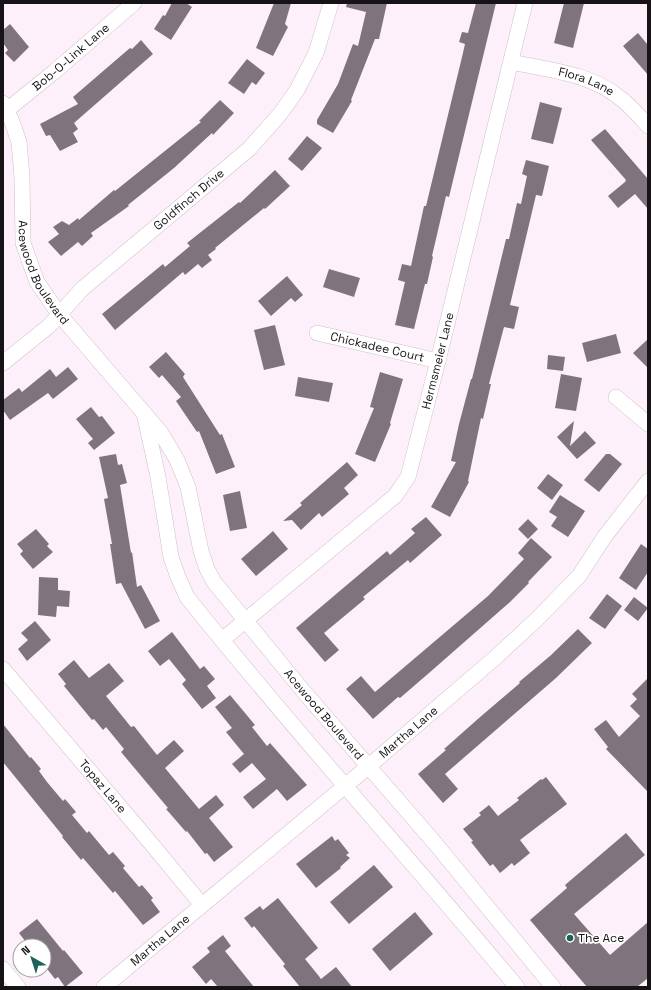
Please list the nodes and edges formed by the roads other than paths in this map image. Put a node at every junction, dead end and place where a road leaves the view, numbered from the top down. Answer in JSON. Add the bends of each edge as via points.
{"nodes":[{"id":1,"x":134,"y":3,"type":"edge"},
{"id":2,"x":331,"y":3,"type":"edge"},
{"id":3,"x":525,"y":3,"type":"edge"},
{"id":4,"x":511,"y":62,"type":"junction"},
{"id":5,"x":5,"y":107,"type":"edge"},
{"id":6,"x":648,"y":126,"type":"edge"},
{"id":7,"x":59,"y":314,"type":"junction"},
{"id":8,"x":317,"y":333,"type":"dead end"},
{"id":9,"x":438,"y":361,"type":"junction"},
{"id":10,"x":3,"y":363,"type":"edge"},
{"id":11,"x":616,"y":397,"type":"dead end"},
{"id":12,"x":144,"y":414,"type":"junction"},
{"id":13,"x":648,"y":424,"type":"edge"},
{"id":14,"x":648,"y":481,"type":"edge"},
{"id":15,"x":245,"y":620,"type":"junction"},
{"id":16,"x":222,"y":640,"type":"junction"},
{"id":17,"x":3,"y":668,"type":"edge"},
{"id":18,"x":368,"y":766,"type":"junction"},
{"id":19,"x":344,"y":786,"type":"junction"},
{"id":20,"x":202,"y":905,"type":"junction"},
{"id":21,"x":3,"y":968,"type":"edge"},
{"id":22,"x":18,"y":987,"type":"edge"},
{"id":23,"x":104,"y":987,"type":"edge"},
{"id":24,"x":517,"y":987,"type":"edge"},
{"id":25,"x":553,"y":987,"type":"edge"}],
"edges":[{"from":1,"to":5,"type":"street","name":"Bob-O-Link Lane","via":[[60,67]]},
{"from":2,"to":7,"type":"street","name":"Goldfinch Drive","via":[[316,54],[297,90],[271,126],[249,149],[82,289]]},
{"from":3,"to":4,"type":"street","name":"Hermsmeier Lane"},
{"from":4,"to":6,"type":"street","name":"Flora Lane","via":[[589,80],[620,98]]},
{"from":4,"to":9,"type":"street","name":"Hermsmeier Lane"},
{"from":5,"to":7,"type":"street","name":"Acewood Boulevard","via":[[19,142],[24,243],[37,282]]},
{"from":7,"to":10,"type":"street","name":"Goldfinch Drive","via":[[49,326]]},
{"from":7,"to":12,"type":"street","name":"Acewood Boulevard"},
{"from":8,"to":9,"type":"street","name":"Chickadee Court"},
{"from":9,"to":15,"type":"street","name":"Hermsmeier Lane","via":[[408,477],[395,496]]},
{"from":11,"to":13,"type":"street"},
{"from":12,"to":15,"type":"street","name":"Acewood Boulevard","via":[[161,433],[177,460],[188,487],[207,569],[222,593]]},
{"from":12,"to":16,"type":"street","name":"Acewood Boulevard","via":[[158,477],[171,557],[187,596]]},
{"from":14,"to":18,"type":"street","name":"Martha Lane","via":[[605,536],[579,576],[537,619]]},
{"from":15,"to":16,"type":"street","name":"Hermsmeier Lane"},
{"from":15,"to":18,"type":"street","name":"Acewood Boulevard"},
{"from":16,"to":19,"type":"street","name":"Acewood Boulevard"},
{"from":17,"to":20,"type":"street","name":"Topaz Lane"},
{"from":18,"to":19,"type":"street","name":"Martha Lane"},
{"from":18,"to":25,"type":"street","name":"Acewood Boulevard"},
{"from":19,"to":20,"type":"street","name":"Martha Lane"},
{"from":19,"to":24,"type":"street","name":"Acewood Boulevard"},
{"from":20,"to":23,"type":"street","name":"Martha Lane"},
{"from":21,"to":22,"type":"street"}]}
